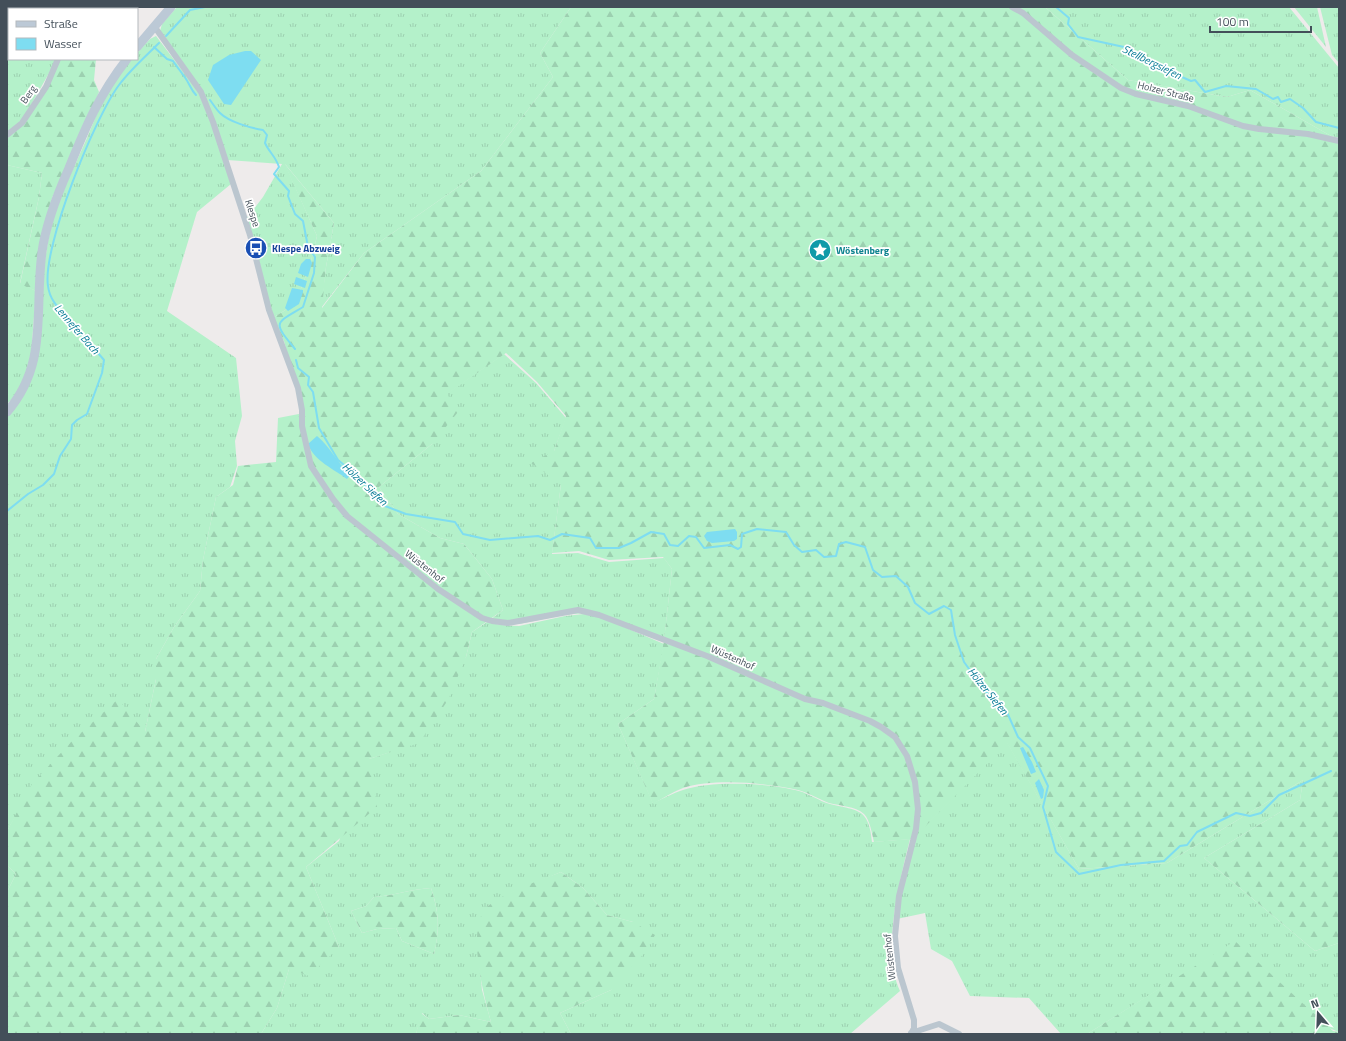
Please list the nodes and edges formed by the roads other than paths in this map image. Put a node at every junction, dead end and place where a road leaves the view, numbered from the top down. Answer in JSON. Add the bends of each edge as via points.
{"nodes":[{"id":1,"x":171,"y":7,"type":"edge"},
{"id":2,"x":1012,"y":7,"type":"edge"},
{"id":3,"x":154,"y":26,"type":"junction"},
{"id":4,"x":138,"y":46,"type":"edge"},
{"id":5,"x":58,"y":60,"type":"edge"},
{"id":6,"x":126,"y":60,"type":"edge"},
{"id":7,"x":7,"y":135,"type":"edge"},
{"id":8,"x":1339,"y":141,"type":"edge"},
{"id":9,"x":7,"y":412,"type":"edge"},
{"id":10,"x":311,"y":466,"type":"joint"},
{"id":11,"x":911,"y":1033,"type":"edge"},
{"id":12,"x":960,"y":1034,"type":"edge"}],
"edges":[{"from":1,"to":3,"type":"main road"},
{"from":2,"to":8,"type":"street","name":"Holzer Straße","via":[[1023,13],[1072,55],[1121,88],[1188,106],[1243,126],[1308,134]]},
{"from":3,"to":4,"type":"main road"},
{"from":3,"to":10,"type":"street","name":"Klespe","via":[[200,92],[213,122],[250,235],[269,310],[298,388],[302,426]]},
{"from":5,"to":7,"type":"street","name":"Berg","via":[[46,87],[22,123]]},
{"from":6,"to":9,"type":"main road","via":[[108,84],[94,109],[54,204],[42,252],[34,365],[20,396]]},
{"from":10,"to":11,"type":"street","name":"Wüstenhof","via":[[333,499],[360,528],[438,589],[482,618],[508,622],[578,610],[599,615],[707,656],[780,689],[870,721],[895,737],[909,762],[915,782],[918,809],[916,829],[899,896],[895,936],[898,968],[914,1020]]},
{"from":11,"to":12,"type":"street","via":[[939,1024]]}]}
